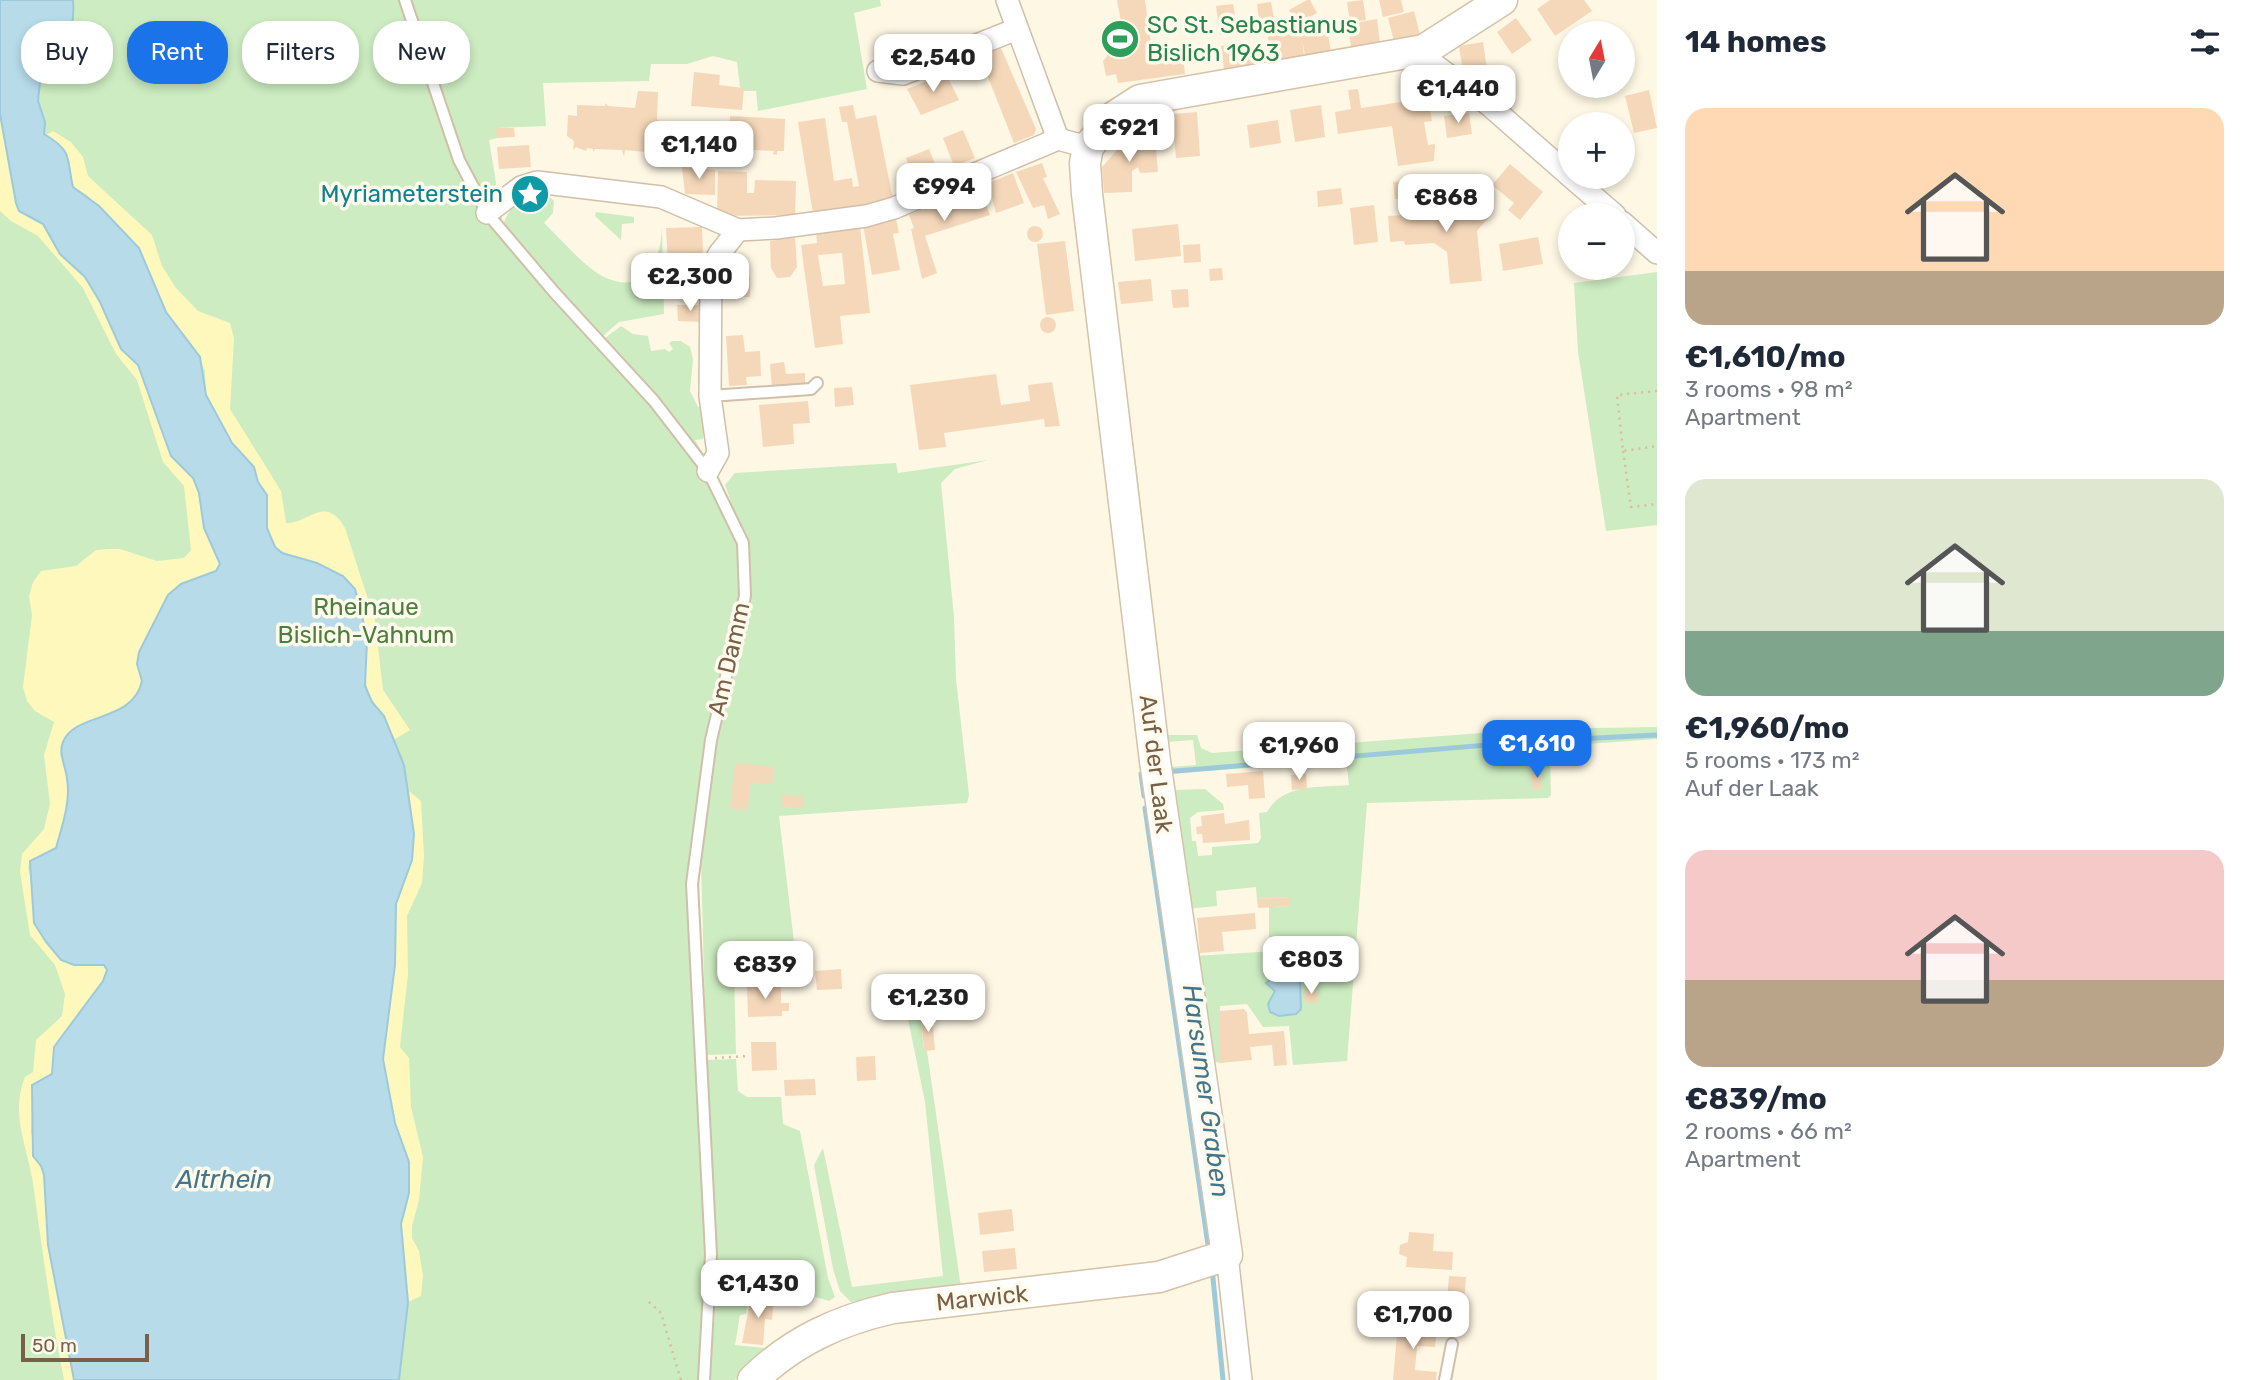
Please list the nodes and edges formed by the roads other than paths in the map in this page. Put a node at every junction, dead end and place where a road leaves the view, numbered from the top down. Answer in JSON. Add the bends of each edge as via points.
{"nodes":[{"id":1,"x":405,"y":0,"type":"edge"},
{"id":2,"x":1006,"y":0,"type":"edge"},
{"id":3,"x":1502,"y":0,"type":"edge"},
{"id":4,"x":1017,"y":29,"type":"junction"},
{"id":5,"x":1424,"y":50,"type":"junction"},
{"id":6,"x":878,"y":71,"type":"dead end"},
{"id":7,"x":1058,"y":139,"type":"junction"},
{"id":8,"x":1088,"y":147,"type":"junction"},
{"id":9,"x":1558,"y":165,"type":"edge"},
{"id":10,"x":1585,"y":189,"type":"edge"},
{"id":11,"x":1601,"y":203,"type":"edge"},
{"id":12,"x":487,"y":213,"type":"junction"},
{"id":13,"x":738,"y":230,"type":"junction"},
{"id":14,"x":1635,"y":234,"type":"edge"},
{"id":15,"x":1657,"y":253,"type":"edge"},
{"id":16,"x":817,"y":383,"type":"dead end"},
{"id":17,"x":710,"y":396,"type":"junction"},
{"id":18,"x":708,"y":471,"type":"junction"},
{"id":19,"x":1227,"y":1255,"type":"junction"},
{"id":20,"x":1452,"y":1344,"type":"dead end"},
{"id":21,"x":704,"y":1380,"type":"edge"},
{"id":22,"x":753,"y":1380,"type":"edge"},
{"id":23,"x":1241,"y":1380,"type":"edge"},
{"id":24,"x":1445,"y":1380,"type":"edge"}],
"edges":[{"from":1,"to":12,"type":"lane","name":"Am Damm","via":[[459,160]]},
{"from":2,"to":4,"type":"street"},
{"from":3,"to":5,"type":"main road"},
{"from":4,"to":6,"type":"street","via":[[903,74]]},
{"from":4,"to":7,"type":"street"},
{"from":5,"to":8,"type":"main road","via":[[1156,95],[1112,118]]},
{"from":5,"to":9,"type":"street","via":[[1432,63]]},
{"from":7,"to":8,"type":"street"},
{"from":7,"to":13,"type":"street","via":[[866,216]]},
{"from":8,"to":19,"type":"main road","name":"Auf der Laak","via":[[1085,163],[1093,251],[1154,748]]},
{"from":10,"to":11,"type":"street"},
{"from":12,"to":13,"type":"street","via":[[521,187],[537,183],[661,197]]},
{"from":12,"to":18,"type":"lane","name":"Am Damm","via":[[654,401]]},
{"from":13,"to":17,"type":"street","via":[[711,270]]},
{"from":14,"to":15,"type":"street"},
{"from":16,"to":17,"type":"lane","via":[[811,389]]},
{"from":17,"to":18,"type":"street","via":[[718,453]]},
{"from":18,"to":21,"type":"lane","name":"Am Damm","via":[[743,543],[745,596],[711,740],[692,884],[711,1254]]},
{"from":19,"to":22,"type":"main road","name":"Marwick","via":[[1159,1278],[858,1315],[805,1338]]},
{"from":19,"to":23,"type":"street","name":"Auf der Laak"},
{"from":20,"to":24,"type":"lane"}]}
